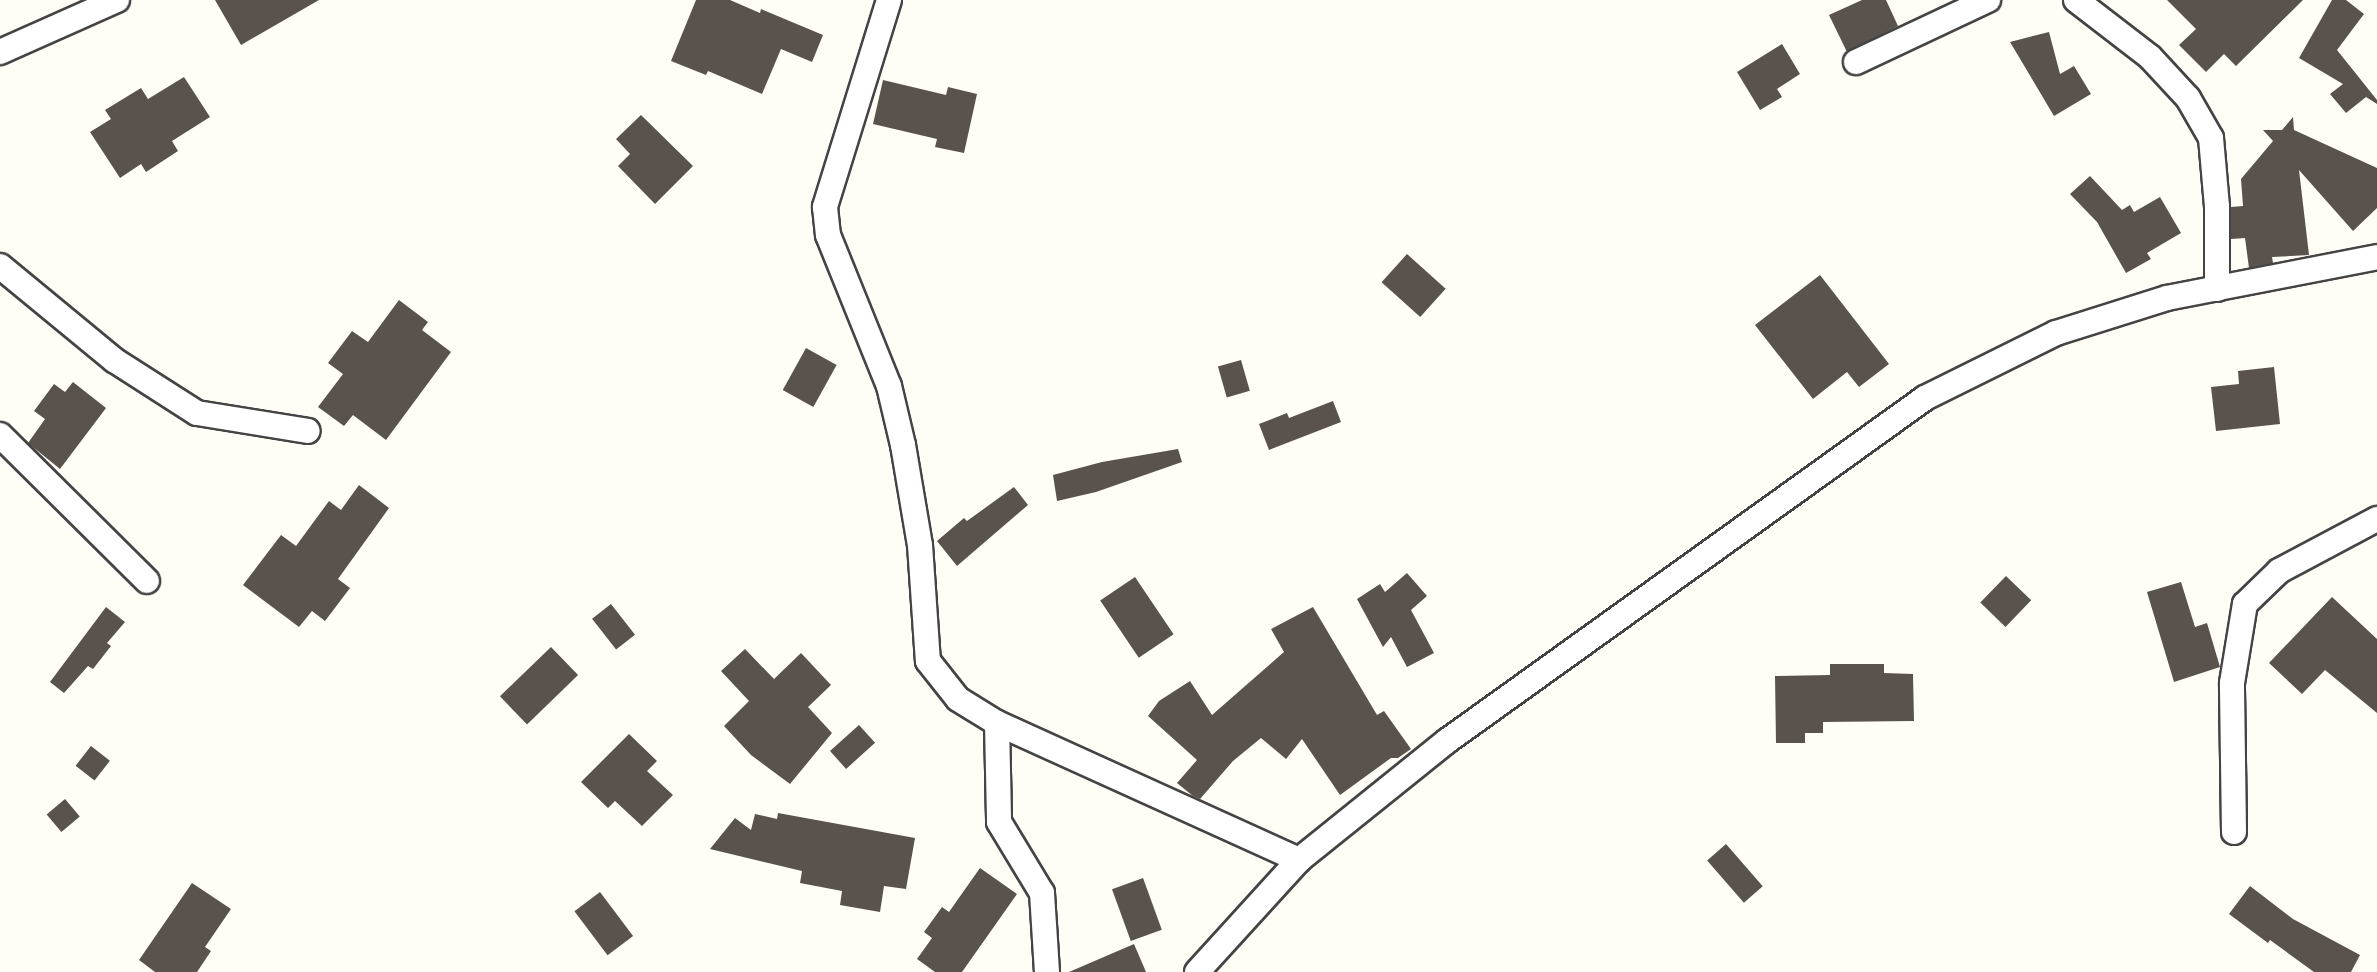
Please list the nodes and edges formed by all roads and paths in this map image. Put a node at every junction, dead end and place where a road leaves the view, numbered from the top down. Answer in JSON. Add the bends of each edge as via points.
{"nodes":[{"id":1,"x":117,"y":0,"type":"edge"},
{"id":2,"x":889,"y":0,"type":"edge"},
{"id":3,"x":1988,"y":0,"type":"edge"},
{"id":4,"x":2076,"y":0,"type":"edge"},
{"id":5,"x":0,"y":52,"type":"edge"},
{"id":6,"x":1856,"y":62,"type":"dead end"},
{"id":7,"x":2377,"y":257,"type":"edge"},
{"id":8,"x":0,"y":266,"type":"edge"},
{"id":9,"x":2217,"y":289,"type":"junction"},
{"id":10,"x":308,"y":431,"type":"dead end"},
{"id":11,"x":0,"y":435,"type":"edge"},
{"id":12,"x":2377,"y":519,"type":"edge"},
{"id":13,"x":147,"y":581,"type":"dead end"},
{"id":14,"x":998,"y":723,"type":"junction"},
{"id":15,"x":2234,"y":832,"type":"dead end"},
{"id":16,"x":1299,"y":860,"type":"junction"},
{"id":17,"x":1047,"y":972,"type":"edge"},
{"id":18,"x":1197,"y":972,"type":"edge"}],
"edges":[{"from":1,"to":5,"type":"street"},
{"from":2,"to":14,"type":"street","via":[[825,207],[828,235],[889,386],[903,445],[920,545],[928,661],[958,699]]},
{"from":3,"to":6,"type":"street"},
{"from":4,"to":9,"type":"street","via":[[2150,57],[2188,98],[2211,138],[2217,206]]},
{"from":7,"to":9,"type":"street"},
{"from":8,"to":10,"type":"street","via":[[114,360],[197,413]]},
{"from":9,"to":16,"type":"street","via":[[2167,298],[2056,333],[1925,398],[1448,741]]},
{"from":11,"to":13,"type":"street"},
{"from":12,"to":15,"type":"street","via":[[2279,571],[2245,604],[2232,683]]},
{"from":14,"to":16,"type":"street"},
{"from":14,"to":17,"type":"street","via":[[999,822],[1042,893]]},
{"from":16,"to":18,"type":"street"}]}
